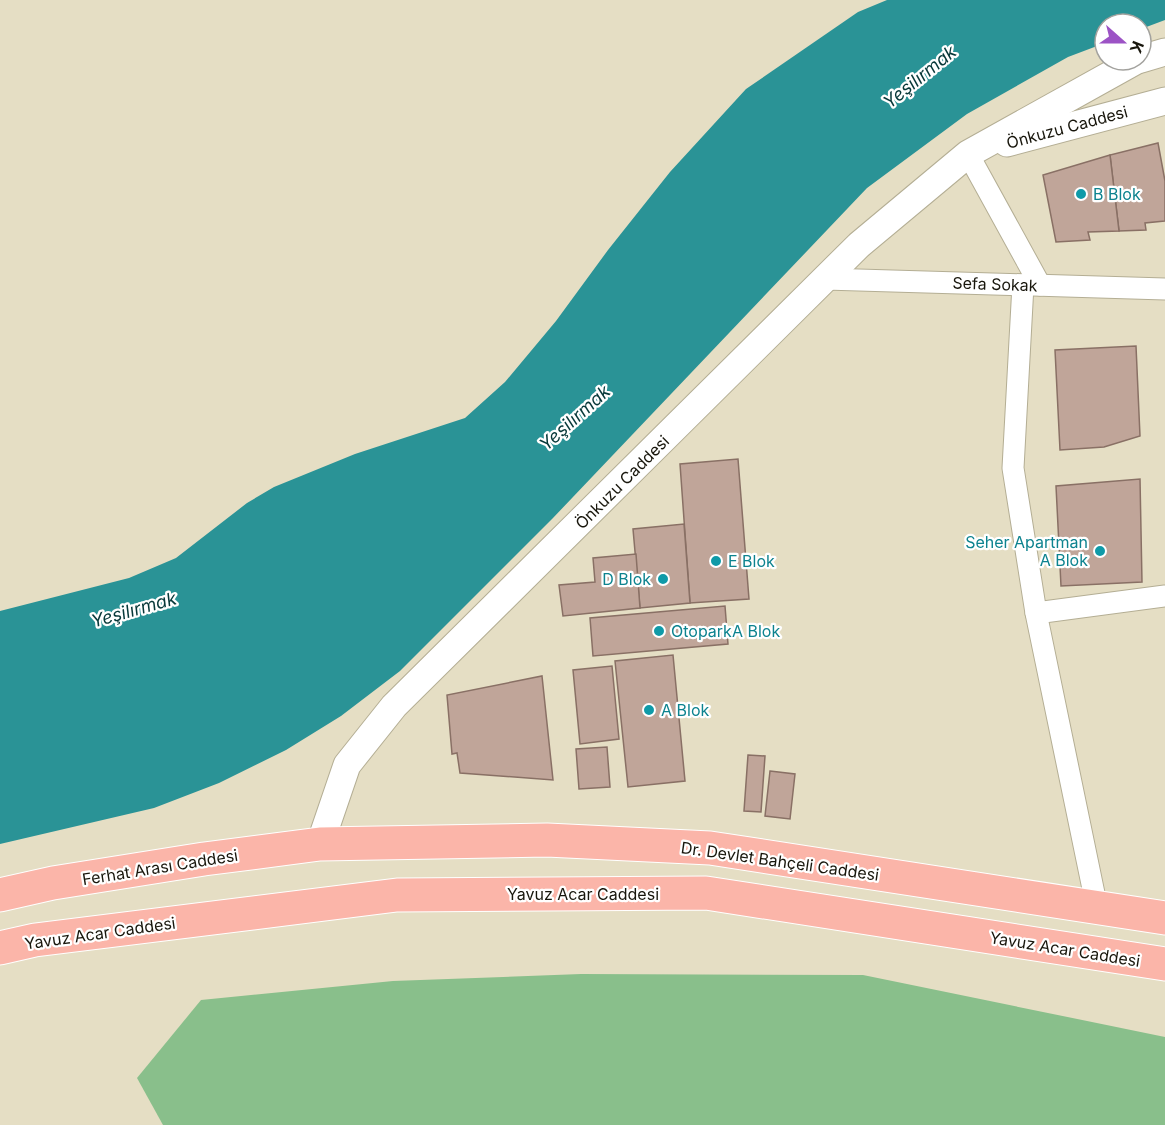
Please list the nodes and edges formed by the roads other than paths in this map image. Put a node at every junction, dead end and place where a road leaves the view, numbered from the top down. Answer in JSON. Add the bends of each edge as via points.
{"nodes":[{"id":1,"x":1116,"y":72,"type":"edge"},
{"id":2,"x":1165,"y":101,"type":"edge"},
{"id":3,"x":968,"y":154,"type":"junction"},
{"id":4,"x":825,"y":279,"type":"junction"},
{"id":5,"x":1031,"y":285,"type":"junction"},
{"id":6,"x":1165,"y":289,"type":"edge"},
{"id":7,"x":1165,"y":596,"type":"edge"},
{"id":8,"x":1036,"y":613,"type":"junction"},
{"id":9,"x":320,"y":844,"type":"junction"},
{"id":10,"x":0,"y":895,"type":"edge"},
{"id":11,"x":1097,"y":908,"type":"junction"},
{"id":12,"x":1165,"y":918,"type":"edge"},
{"id":13,"x":0,"y":948,"type":"edge"},
{"id":14,"x":1165,"y":964,"type":"edge"}],
"edges":[{"from":1,"to":3,"type":"street","name":"Önkuzu Caddesi"},
{"from":2,"to":3,"type":"street","name":"Önkuzu Caddesi"},
{"from":3,"to":4,"type":"street","name":"Önkuzu Caddesi","via":[[859,245]]},
{"from":3,"to":5,"type":"street"},
{"from":4,"to":5,"type":"street","name":"Sefa Sokak"},
{"from":4,"to":9,"type":"street","name":"Önkuzu Caddesi","via":[[394,706],[347,765]]},
{"from":5,"to":6,"type":"street","name":"Sefa Sokak"},
{"from":5,"to":8,"type":"street","via":[[1012,468]]},
{"from":7,"to":8,"type":"street"},
{"from":8,"to":11,"type":"street"},
{"from":9,"to":10,"type":"main road","name":"Ferhat Arası Caddesi","via":[[192,860]]},
{"from":9,"to":11,"type":"main road","name":"Dr. Devlet Bahçeli Caddesi","via":[[547,840],[710,848]]},
{"from":11,"to":12,"type":"main road","name":"Dr. Devlet Bahçeli Caddesi"},
{"from":13,"to":14,"type":"main road","name":"Yavuz Acar Caddesi","via":[[35,940],[397,895],[706,893]]}]}
